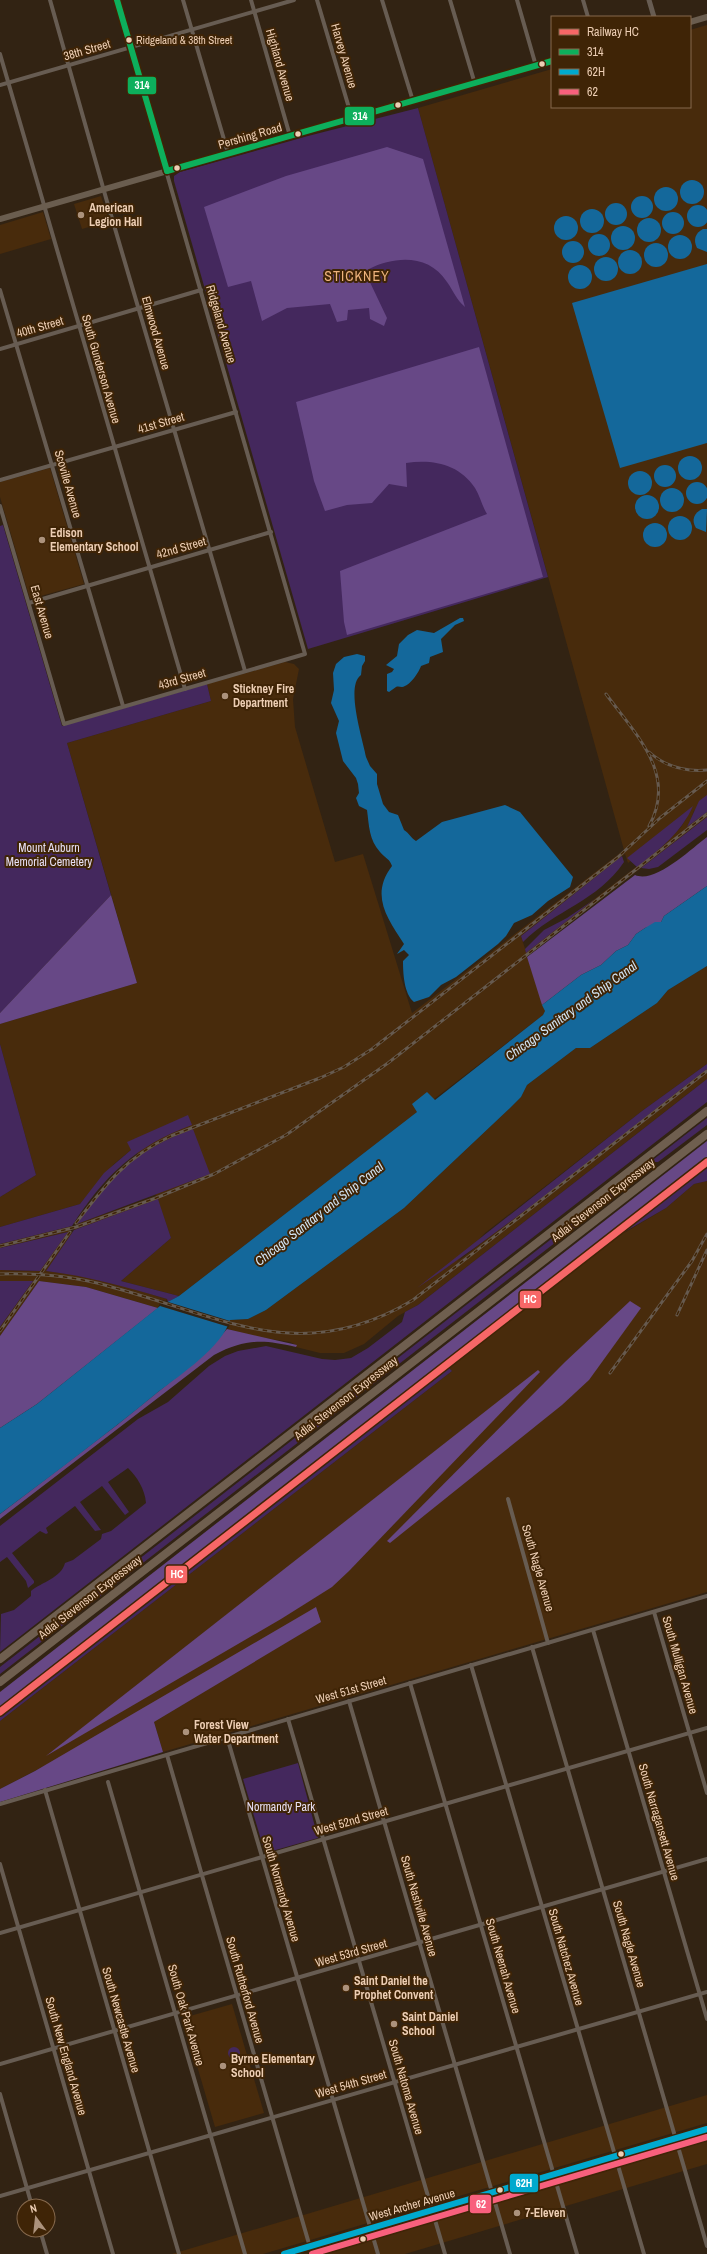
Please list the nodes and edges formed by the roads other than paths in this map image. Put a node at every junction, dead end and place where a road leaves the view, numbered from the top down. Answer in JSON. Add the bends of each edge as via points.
{"nodes":[{"id":1,"x":50,"y":0,"type":"edge"},
{"id":2,"x":117,"y":0,"type":"edge"},
{"id":3,"x":183,"y":0,"type":"edge"},
{"id":4,"x":251,"y":0,"type":"edge"},
{"id":5,"x":294,"y":0,"type":"edge"},
{"id":6,"x":317,"y":0,"type":"edge"},
{"id":7,"x":382,"y":0,"type":"edge"},
{"id":8,"x":450,"y":0,"type":"edge"},
{"id":9,"x":517,"y":0,"type":"edge"},
{"id":10,"x":583,"y":0,"type":"edge"},
{"id":11,"x":649,"y":0,"type":"edge"},
{"id":12,"x":254,"y":12,"type":"junction"},
{"id":13,"x":588,"y":16,"type":"edge"},
{"id":14,"x":654,"y":16,"type":"edge"},
{"id":15,"x":707,"y":17,"type":"edge"},
{"id":16,"x":691,"y":22,"type":"edge"},
{"id":17,"x":192,"y":30,"type":"junction"},
{"id":18,"x":131,"y":47,"type":"junction"},
{"id":19,"x":0,"y":54,"type":"edge"},
{"id":20,"x":551,"y":62,"type":"edge"},
{"id":21,"x":69,"y":65,"type":"junction"},
{"id":22,"x":536,"y":66,"type":"junction"},
{"id":23,"x":8,"y":83,"type":"junction"},
{"id":24,"x":475,"y":84,"type":"junction"},
{"id":25,"x":0,"y":85,"type":"edge"},
{"id":26,"x":413,"y":101,"type":"junction"},
{"id":27,"x":352,"y":118,"type":"junction"},
{"id":28,"x":290,"y":136,"type":"junction"},
{"id":29,"x":228,"y":153,"type":"junction"},
{"id":30,"x":167,"y":171,"type":"junction"},
{"id":31,"x":104,"y":189,"type":"junction"},
{"id":32,"x":44,"y":207,"type":"junction"},
{"id":33,"x":0,"y":220,"type":"edge"},
{"id":34,"x":0,"y":290,"type":"edge"},
{"id":35,"x":201,"y":290,"type":"junction"},
{"id":36,"x":139,"y":308,"type":"junction"},
{"id":37,"x":78,"y":326,"type":"junction"},
{"id":38,"x":16,"y":344,"type":"junction"},
{"id":39,"x":0,"y":349,"type":"edge"},
{"id":40,"x":236,"y":412,"type":"junction"},
{"id":41,"x":174,"y":429,"type":"junction"},
{"id":42,"x":114,"y":447,"type":"junction"},
{"id":43,"x":52,"y":465,"type":"junction"},
{"id":44,"x":0,"y":480,"type":"edge"},
{"id":45,"x":0,"y":506,"type":"edge"},
{"id":46,"x":271,"y":532,"type":"junction"},
{"id":47,"x":210,"y":550,"type":"junction"},
{"id":48,"x":149,"y":568,"type":"junction"},
{"id":49,"x":88,"y":586,"type":"junction"},
{"id":50,"x":29,"y":603,"type":"junction"},
{"id":51,"x":305,"y":654,"type":"joint"},
{"id":52,"x":246,"y":671,"type":"junction"},
{"id":53,"x":184,"y":689,"type":"junction"},
{"id":54,"x":123,"y":706,"type":"junction"},
{"id":55,"x":64,"y":724,"type":"joint"},
{"id":56,"x":707,"y":1111,"type":"edge"},
{"id":57,"x":707,"y":1134,"type":"edge"},
{"id":58,"x":508,"y":1499,"type":"dead end"},
{"id":59,"x":707,"y":1596,"type":"edge"},
{"id":60,"x":654,"y":1612,"type":"junction"},
{"id":61,"x":593,"y":1630,"type":"junction"},
{"id":62,"x":548,"y":1643,"type":"junction"},
{"id":63,"x":532,"y":1648,"type":"junction"},
{"id":64,"x":0,"y":1659,"type":"edge"},
{"id":65,"x":471,"y":1665,"type":"junction"},
{"id":66,"x":0,"y":1682,"type":"edge"},
{"id":67,"x":410,"y":1683,"type":"junction"},
{"id":68,"x":349,"y":1701,"type":"junction"},
{"id":69,"x":288,"y":1719,"type":"junction"},
{"id":70,"x":707,"y":1728,"type":"edge"},
{"id":71,"x":690,"y":1733,"type":"junction"},
{"id":72,"x":227,"y":1737,"type":"junction"},
{"id":73,"x":628,"y":1751,"type":"junction"},
{"id":74,"x":167,"y":1755,"type":"junction"},
{"id":75,"x":567,"y":1769,"type":"junction"},
{"id":76,"x":108,"y":1782,"type":"dead end"},
{"id":77,"x":506,"y":1786,"type":"junction"},
{"id":78,"x":45,"y":1790,"type":"junction"},
{"id":79,"x":707,"y":1793,"type":"edge"},
{"id":80,"x":0,"y":1804,"type":"edge"},
{"id":81,"x":446,"y":1804,"type":"junction"},
{"id":82,"x":384,"y":1822,"type":"junction"},
{"id":83,"x":323,"y":1839,"type":"junction"},
{"id":84,"x":262,"y":1857,"type":"junction"},
{"id":85,"x":707,"y":1859,"type":"edge"},
{"id":86,"x":0,"y":1864,"type":"edge"},
{"id":87,"x":664,"y":1872,"type":"junction"},
{"id":88,"x":201,"y":1875,"type":"junction"},
{"id":89,"x":603,"y":1890,"type":"junction"},
{"id":90,"x":140,"y":1892,"type":"junction"},
{"id":91,"x":541,"y":1908,"type":"junction"},
{"id":92,"x":79,"y":1910,"type":"junction"},
{"id":93,"x":480,"y":1925,"type":"junction"},
{"id":94,"x":18,"y":1927,"type":"junction"},
{"id":95,"x":0,"y":1933,"type":"edge"},
{"id":96,"x":420,"y":1943,"type":"junction"},
{"id":97,"x":358,"y":1961,"type":"junction"},
{"id":98,"x":297,"y":1978,"type":"junction"},
{"id":99,"x":707,"y":1992,"type":"edge"},
{"id":100,"x":700,"y":1994,"type":"junction"},
{"id":101,"x":236,"y":1996,"type":"junction"},
{"id":102,"x":638,"y":2012,"type":"junction"},
{"id":103,"x":175,"y":2013,"type":"junction"},
{"id":104,"x":707,"y":2019,"type":"edge"},
{"id":105,"x":577,"y":2029,"type":"junction"},
{"id":106,"x":114,"y":2031,"type":"junction"},
{"id":107,"x":516,"y":2047,"type":"junction"},
{"id":108,"x":53,"y":2049,"type":"junction"},
{"id":109,"x":0,"y":2064,"type":"edge"},
{"id":110,"x":455,"y":2064,"type":"junction"},
{"id":111,"x":394,"y":2082,"type":"junction"},
{"id":112,"x":0,"y":2094,"type":"edge"},
{"id":113,"x":332,"y":2100,"type":"junction"},
{"id":114,"x":271,"y":2117,"type":"junction"},
{"id":115,"x":707,"y":2129,"type":"edge"},
{"id":116,"x":210,"y":2135,"type":"junction"},
{"id":117,"x":676,"y":2138,"type":"junction"},
{"id":118,"x":149,"y":2153,"type":"junction"},
{"id":119,"x":615,"y":2156,"type":"junction"},
{"id":120,"x":88,"y":2170,"type":"junction"},
{"id":121,"x":554,"y":2174,"type":"junction"},
{"id":122,"x":27,"y":2188,"type":"junction"},
{"id":123,"x":492,"y":2192,"type":"junction"},
{"id":124,"x":0,"y":2196,"type":"edge"},
{"id":125,"x":30,"y":2198,"type":"edge"},
{"id":126,"x":431,"y":2210,"type":"junction"},
{"id":127,"x":370,"y":2229,"type":"junction"},
{"id":128,"x":42,"y":2238,"type":"edge"},
{"id":129,"x":310,"y":2246,"type":"junction"},
{"id":130,"x":707,"y":2246,"type":"edge"},
{"id":131,"x":178,"y":2252,"type":"edge"},
{"id":132,"x":47,"y":2254,"type":"edge"},
{"id":133,"x":113,"y":2254,"type":"edge"},
{"id":134,"x":245,"y":2254,"type":"edge"},
{"id":135,"x":284,"y":2254,"type":"edge"},
{"id":136,"x":312,"y":2254,"type":"edge"},
{"id":137,"x":378,"y":2254,"type":"edge"},
{"id":138,"x":444,"y":2254,"type":"edge"},
{"id":139,"x":510,"y":2254,"type":"edge"},
{"id":140,"x":577,"y":2254,"type":"edge"},
{"id":141,"x":644,"y":2254,"type":"edge"}],
"edges":[{"from":1,"to":21,"type":"street","name":"Elmwood Avenue"},
{"from":2,"to":18,"type":"street","name":"Ridgeland Avenue"},
{"from":3,"to":17,"type":"street"},
{"from":4,"to":12,"type":"street","name":"Highland Avenue"},
{"from":5,"to":12,"type":"street","name":"38th Street"},
{"from":6,"to":27,"type":"street","name":"Harvey Avenue"},
{"from":7,"to":26,"type":"street"},
{"from":8,"to":24,"type":"street"},
{"from":9,"to":22,"type":"street"},
{"from":10,"to":13,"type":"street"},
{"from":11,"to":14,"type":"street"},
{"from":12,"to":17,"type":"street","name":"38th Street"},
{"from":12,"to":28,"type":"street","name":"Highland Avenue"},
{"from":15,"to":16,"type":"main road"},
{"from":17,"to":18,"type":"street","name":"38th Street"},
{"from":17,"to":29,"type":"street"},
{"from":18,"to":21,"type":"street","name":"38th Street"},
{"from":18,"to":30,"type":"street","name":"Ridgeland Avenue"},
{"from":19,"to":23,"type":"street","name":"South Gunderson Avenue"},
{"from":20,"to":22,"type":"main road","name":"Pershing Road"},
{"from":21,"to":23,"type":"street","name":"38th Street"},
{"from":21,"to":31,"type":"street","name":"Elmwood Avenue"},
{"from":22,"to":24,"type":"main road","name":"Pershing Road"},
{"from":23,"to":25,"type":"street","name":"38th Street"},
{"from":23,"to":32,"type":"street","name":"South Gunderson Avenue"},
{"from":24,"to":26,"type":"main road","name":"Pershing Road"},
{"from":26,"to":27,"type":"main road","name":"Pershing Road"},
{"from":27,"to":28,"type":"main road","name":"Pershing Road"},
{"from":28,"to":29,"type":"main road","name":"Pershing Road"},
{"from":29,"to":30,"type":"main road","name":"Pershing Road"},
{"from":30,"to":31,"type":"main road","name":"Pershing Road"},
{"from":30,"to":35,"type":"street","name":"Ridgeland Avenue"},
{"from":31,"to":32,"type":"main road","name":"Pershing Road"},
{"from":31,"to":36,"type":"street","name":"Elmwood Avenue"},
{"from":32,"to":33,"type":"main road","name":"Pershing Road"},
{"from":32,"to":37,"type":"street","name":"South Gunderson Avenue"},
{"from":34,"to":38,"type":"street","name":"Scoville Avenue"},
{"from":35,"to":36,"type":"street","name":"40th Street"},
{"from":35,"to":40,"type":"street","name":"Ridgeland Avenue"},
{"from":36,"to":37,"type":"street","name":"40th Street"},
{"from":36,"to":41,"type":"street","name":"Elmwood Avenue"},
{"from":37,"to":38,"type":"street","name":"40th Street"},
{"from":37,"to":42,"type":"street","name":"South Gunderson Avenue"},
{"from":38,"to":39,"type":"street","name":"40th Street"},
{"from":38,"to":43,"type":"street","name":"Scoville Avenue"},
{"from":40,"to":41,"type":"street","name":"41st Street"},
{"from":40,"to":46,"type":"street","name":"Ridgeland Avenue"},
{"from":41,"to":42,"type":"street","name":"41st Street"},
{"from":41,"to":47,"type":"street","name":"Elmwood Avenue"},
{"from":42,"to":43,"type":"street","name":"41st Street"},
{"from":42,"to":48,"type":"street","name":"South Gunderson Avenue"},
{"from":43,"to":44,"type":"street","name":"41st Street"},
{"from":43,"to":49,"type":"street","name":"Scoville Avenue"},
{"from":45,"to":50,"type":"street","name":"East Avenue"},
{"from":46,"to":47,"type":"street","name":"42nd Street"},
{"from":46,"to":51,"type":"street","name":"Ridgeland Avenue"},
{"from":47,"to":48,"type":"street","name":"42nd Street"},
{"from":47,"to":52,"type":"street","name":"Elmwood Avenue"},
{"from":48,"to":49,"type":"street","name":"42nd Street"},
{"from":48,"to":53,"type":"street","name":"South Gunderson Avenue"},
{"from":49,"to":50,"type":"street","name":"42nd Street"},
{"from":49,"to":54,"type":"street","name":"Scoville Avenue"},
{"from":50,"to":55,"type":"street","name":"East Avenue"},
{"from":51,"to":52,"type":"street","name":"43rd Street"},
{"from":52,"to":53,"type":"street","name":"43rd Street"},
{"from":53,"to":54,"type":"street","name":"43rd Street"},
{"from":54,"to":55,"type":"street","name":"43rd Street"},
{"from":56,"to":64,"type":"highway","name":"Adlai Stevenson Expressway"},
{"from":57,"to":66,"type":"highway","name":"Adlai Stevenson Expressway"},
{"from":58,"to":62,"type":"street","name":"South Nagle Avenue"},
{"from":59,"to":60,"type":"street","name":"West 51st Street"},
{"from":60,"to":61,"type":"street","name":"West 51st Street"},
{"from":60,"to":71,"type":"street","name":"South Mulligan Avenue"},
{"from":61,"to":62,"type":"street","name":"West 51st Street"},
{"from":61,"to":73,"type":"street","name":"South Narragansett Avenue"},
{"from":62,"to":63,"type":"street","name":"West 51st Street"},
{"from":63,"to":65,"type":"street","name":"West 51st Street"},
{"from":63,"to":75,"type":"street","name":"South Nagle Avenue"},
{"from":65,"to":67,"type":"street","name":"West 51st Street"},
{"from":65,"to":77,"type":"street","name":"South Natchez Avenue"},
{"from":67,"to":68,"type":"street","name":"West 51st Street"},
{"from":67,"to":81,"type":"street","name":"South Neenah Avenue"},
{"from":68,"to":69,"type":"street","name":"West 51st Street"},
{"from":68,"to":82,"type":"street","name":"South Nashville Avenue"},
{"from":69,"to":72,"type":"street","name":"West 51st Street"},
{"from":69,"to":83,"type":"street","name":"South Natoma Avenue"},
{"from":70,"to":71,"type":"street","name":"West 52nd Street"},
{"from":71,"to":73,"type":"street","name":"West 52nd Street"},
{"from":71,"to":79,"type":"street","name":"South Mulligan Avenue"},
{"from":72,"to":74,"type":"street","name":"West 51st Street"},
{"from":72,"to":84,"type":"street","name":"South Normandy Avenue"},
{"from":73,"to":75,"type":"street","name":"West 52nd Street"},
{"from":73,"to":87,"type":"street","name":"South Narragansett Avenue"},
{"from":74,"to":78,"type":"street","name":"West 51st Street"},
{"from":74,"to":88,"type":"street","name":"South Rutherford Avenue"},
{"from":75,"to":77,"type":"street","name":"West 52nd Street"},
{"from":75,"to":89,"type":"street","name":"South Nagle Avenue"},
{"from":76,"to":90,"type":"street","name":"South Oak Park Avenue"},
{"from":77,"to":81,"type":"street","name":"West 52nd Street"},
{"from":77,"to":91,"type":"street","name":"South Natchez Avenue"},
{"from":78,"to":80,"type":"street","name":"West 51st Street"},
{"from":78,"to":92,"type":"street","name":"South Newcastle Avenue"},
{"from":81,"to":82,"type":"street","name":"West 52nd Street"},
{"from":81,"to":93,"type":"street","name":"South Neenah Avenue"},
{"from":82,"to":83,"type":"street","name":"West 52nd Street"},
{"from":82,"to":96,"type":"street","name":"South Nashville Avenue"},
{"from":83,"to":84,"type":"street","name":"West 52nd Street"},
{"from":83,"to":97,"type":"street","name":"South Natoma Avenue"},
{"from":84,"to":88,"type":"street","name":"West 52nd Street"},
{"from":84,"to":98,"type":"street","name":"South Normandy Avenue"},
{"from":85,"to":87,"type":"street","name":"West 53rd Street"},
{"from":86,"to":94,"type":"street","name":"South New England Avenue"},
{"from":87,"to":89,"type":"street","name":"West 53rd Street"},
{"from":87,"to":100,"type":"street","name":"South Narragansett Avenue"},
{"from":88,"to":90,"type":"street","name":"West 52nd Street"},
{"from":88,"to":101,"type":"street","name":"South Rutherford Avenue"},
{"from":89,"to":91,"type":"street","name":"West 53rd Street"},
{"from":89,"to":102,"type":"street","name":"South Nagle Avenue"},
{"from":90,"to":92,"type":"street","name":"West 52nd Street"},
{"from":90,"to":103,"type":"street","name":"South Oak Park Avenue"},
{"from":91,"to":93,"type":"street","name":"West 53rd Street"},
{"from":91,"to":105,"type":"street","name":"South Natchez Avenue"},
{"from":92,"to":94,"type":"street","name":"West 52nd Street"},
{"from":92,"to":106,"type":"street","name":"South Newcastle Avenue"},
{"from":93,"to":96,"type":"street","name":"West 53rd Street"},
{"from":93,"to":107,"type":"street","name":"South Neenah Avenue"},
{"from":94,"to":95,"type":"street","name":"West 52nd Street"},
{"from":94,"to":108,"type":"street","name":"South New England Avenue"},
{"from":96,"to":97,"type":"street","name":"West 53rd Street"},
{"from":96,"to":110,"type":"street","name":"South Nashville Avenue"},
{"from":97,"to":98,"type":"street","name":"West 53rd Street"},
{"from":97,"to":111,"type":"street","name":"South Natoma Avenue"},
{"from":98,"to":101,"type":"street","name":"West 53rd Street"},
{"from":98,"to":113,"type":"street","name":"South Normandy Avenue"},
{"from":99,"to":100,"type":"street","name":"West 54th Street"},
{"from":100,"to":102,"type":"street","name":"West 54th Street"},
{"from":100,"to":104,"type":"street","name":"South Narragansett Avenue"},
{"from":101,"to":103,"type":"street","name":"West 53rd Street"},
{"from":101,"to":114,"type":"street","name":"South Rutherford Avenue"},
{"from":102,"to":105,"type":"street","name":"West 54th Street"},
{"from":102,"to":117,"type":"street","name":"South Nagle Avenue"},
{"from":103,"to":106,"type":"street","name":"West 53rd Street"},
{"from":103,"to":116,"type":"street","name":"South Oak Park Avenue"},
{"from":105,"to":107,"type":"street","name":"West 54th Street"},
{"from":105,"to":119,"type":"street","name":"South Natchez Avenue"},
{"from":106,"to":108,"type":"street","name":"West 53rd Street"},
{"from":106,"to":118,"type":"street","name":"South Newcastle Avenue"},
{"from":107,"to":110,"type":"street","name":"West 54th Street"},
{"from":107,"to":121,"type":"street","name":"South Neenah Avenue"},
{"from":108,"to":109,"type":"street","name":"West 53rd Street"},
{"from":108,"to":120,"type":"street","name":"South New England Avenue"},
{"from":110,"to":111,"type":"street","name":"West 54th Street"},
{"from":110,"to":123,"type":"street","name":"South Nashville Avenue"},
{"from":111,"to":113,"type":"street","name":"West 54th Street"},
{"from":111,"to":126,"type":"street","name":"South Natoma Avenue"},
{"from":112,"to":122,"type":"street"},
{"from":113,"to":114,"type":"street","name":"West 54th Street"},
{"from":113,"to":127,"type":"street","name":"South Normandy Avenue"},
{"from":114,"to":116,"type":"street","name":"West 54th Street"},
{"from":114,"to":129,"type":"street","name":"South Rutherford Avenue"},
{"from":115,"to":117,"type":"main road","name":"West Archer Avenue"},
{"from":116,"to":118,"type":"street","name":"West 54th Street"},
{"from":116,"to":134,"type":"street","name":"South Oak Park Avenue"},
{"from":117,"to":119,"type":"main road","name":"West Archer Avenue"},
{"from":117,"to":130,"type":"street","name":"South Nagle Avenue"},
{"from":118,"to":120,"type":"street","name":"West 54th Street"},
{"from":118,"to":131,"type":"street","name":"South Newcastle Avenue"},
{"from":119,"to":121,"type":"main road","name":"West Archer Avenue"},
{"from":119,"to":141,"type":"street","name":"South Natchez Avenue"},
{"from":120,"to":122,"type":"street","name":"West 54th Street"},
{"from":120,"to":133,"type":"street","name":"South New England Avenue"},
{"from":121,"to":123,"type":"main road","name":"West Archer Avenue"},
{"from":121,"to":140,"type":"street","name":"South Neenah Avenue"},
{"from":122,"to":124,"type":"street","name":"West 54th Street"},
{"from":122,"to":125,"type":"street"},
{"from":123,"to":126,"type":"main road","name":"West Archer Avenue"},
{"from":123,"to":139,"type":"street","name":"South Nashville Avenue"},
{"from":126,"to":127,"type":"main road","name":"West Archer Avenue"},
{"from":126,"to":138,"type":"street","name":"South Natoma Avenue"},
{"from":127,"to":129,"type":"main road","name":"West Archer Avenue"},
{"from":127,"to":137,"type":"street","name":"South Normandy Avenue"},
{"from":128,"to":132,"type":"street"},
{"from":129,"to":135,"type":"main road","name":"West Archer Avenue"},
{"from":129,"to":136,"type":"street","name":"South Rutherford Avenue"}]}
